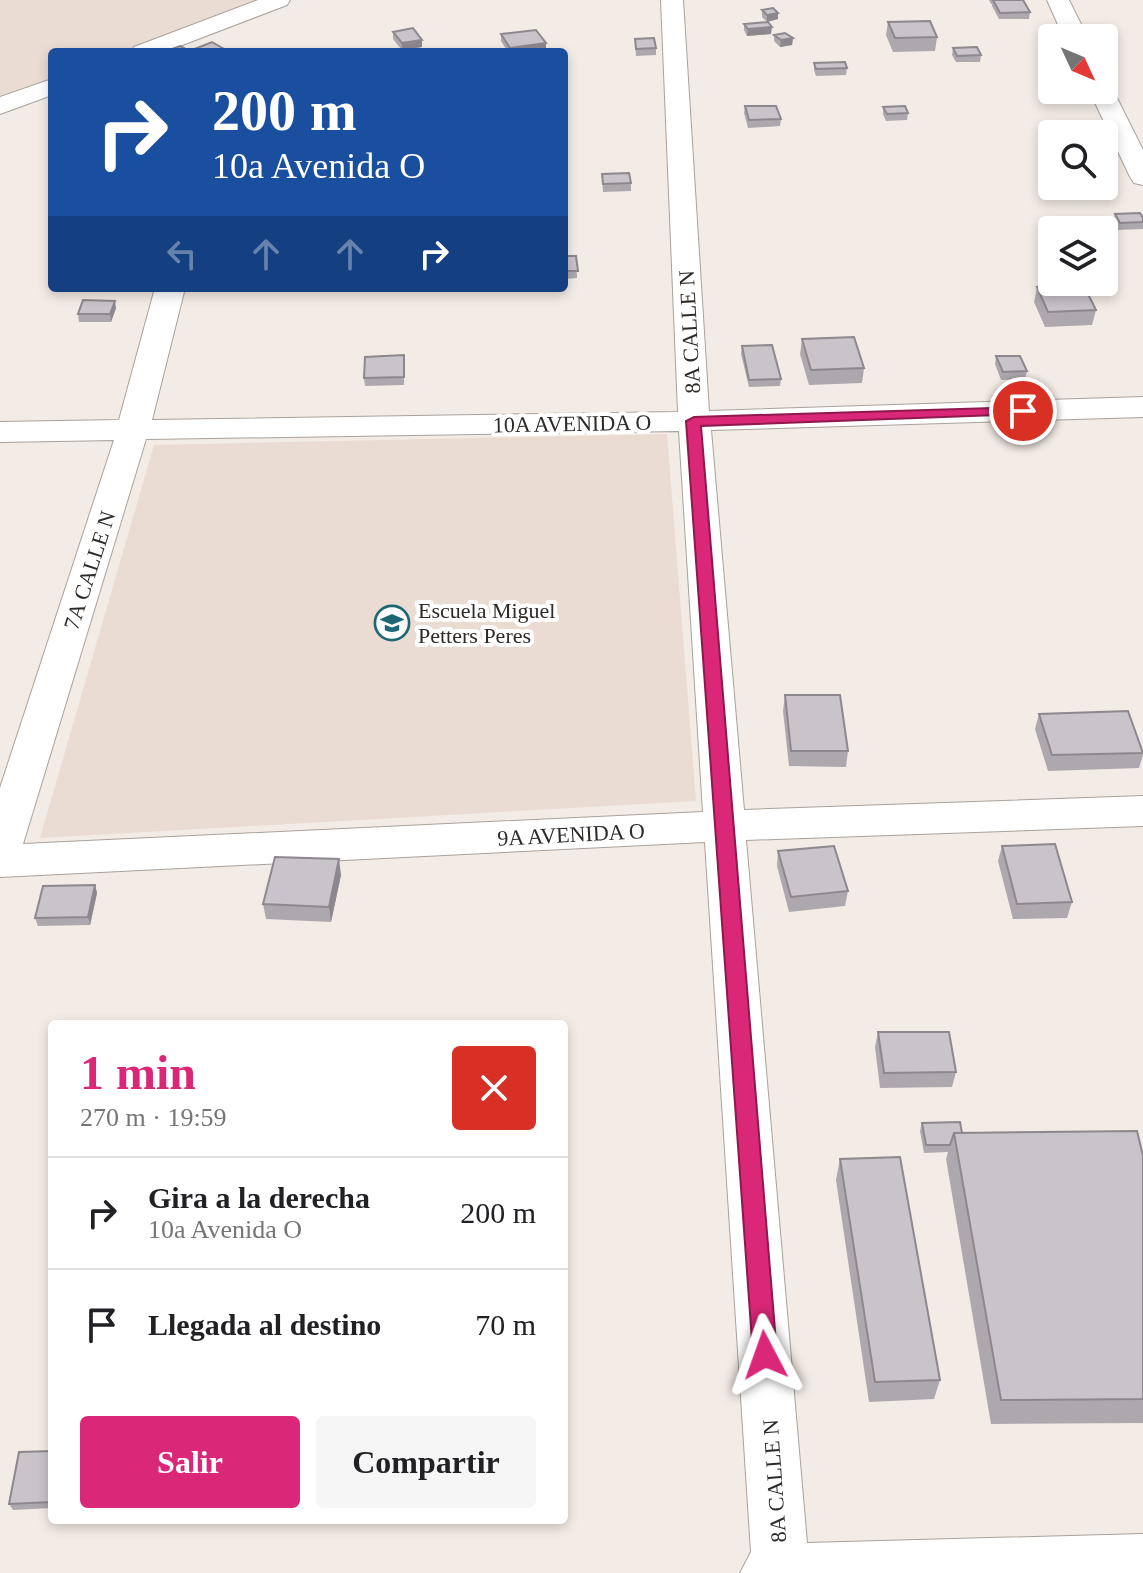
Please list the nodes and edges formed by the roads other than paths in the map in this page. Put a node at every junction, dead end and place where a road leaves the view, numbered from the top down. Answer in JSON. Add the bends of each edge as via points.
{"nodes":[{"id":1,"x":279,"y":0,"type":"edge"},
{"id":2,"x":672,"y":0,"type":"edge"},
{"id":3,"x":1058,"y":0,"type":"edge"},
{"id":4,"x":1069,"y":24,"type":"edge"},
{"id":5,"x":153,"y":48,"type":"edge"},
{"id":6,"x":48,"y":88,"type":"edge"},
{"id":7,"x":1108,"y":104,"type":"edge"},
{"id":8,"x":0,"y":106,"type":"edge"},
{"id":9,"x":1143,"y":177,"type":"edge"},
{"id":10,"x":169,"y":292,"type":"edge"},
{"id":11,"x":1143,"y":407,"type":"edge"},
{"id":12,"x":694,"y":421,"type":"junction"},
{"id":13,"x":133,"y":430,"type":"junction"},
{"id":14,"x":0,"y":432,"type":"edge"},
{"id":15,"x":1143,"y":811,"type":"edge"},
{"id":16,"x":725,"y":826,"type":"junction"},
{"id":17,"x":0,"y":851,"type":"edge"},
{"id":18,"x":0,"y":861,"type":"edge"},
{"id":19,"x":1143,"y":1562,"type":"edge"},
{"id":20,"x":769,"y":1573,"type":"edge"},
{"id":21,"x":781,"y":1573,"type":"edge"}],
"edges":[{"from":1,"to":5,"type":"street"},
{"from":2,"to":12,"type":"street","name":"8A CALLE N"},
{"from":3,"to":4,"type":"street"},
{"from":6,"to":8,"type":"street"},
{"from":7,"to":9,"type":"street"},
{"from":10,"to":13,"type":"street","name":"7A CALLE N"},
{"from":11,"to":12,"type":"street","name":"10A AVENIDA O"},
{"from":12,"to":13,"type":"street","name":"10A AVENIDA O"},
{"from":12,"to":16,"type":"street","name":"8A CALLE N"},
{"from":13,"to":14,"type":"street","name":"10A AVENIDA O"},
{"from":13,"to":17,"type":"street","name":"7A CALLE N"},
{"from":15,"to":16,"type":"street","name":"9A AVENIDA O"},
{"from":16,"to":18,"type":"street","name":"9A AVENIDA O"},
{"from":16,"to":21,"type":"street","name":"8A CALLE N"},
{"from":19,"to":21,"type":"street"},
{"from":20,"to":21,"type":"street"}]}
